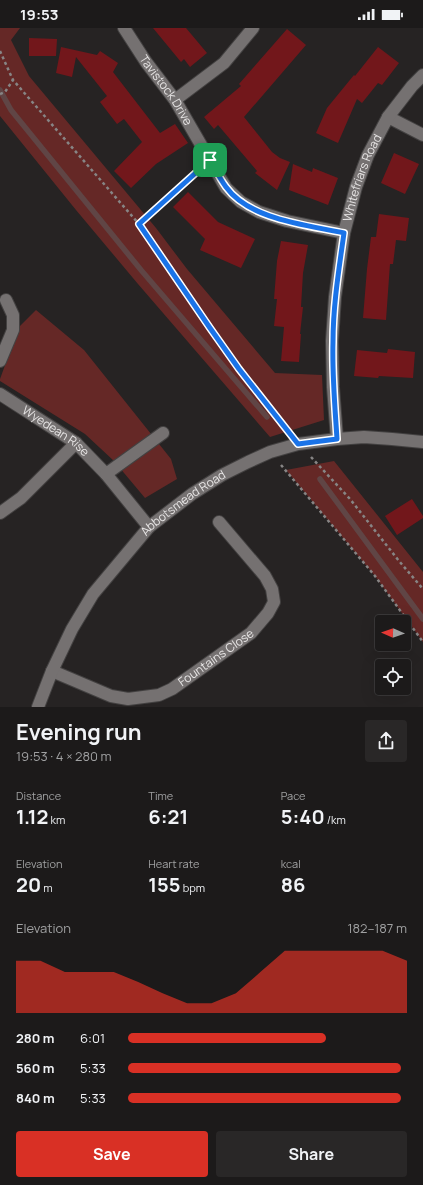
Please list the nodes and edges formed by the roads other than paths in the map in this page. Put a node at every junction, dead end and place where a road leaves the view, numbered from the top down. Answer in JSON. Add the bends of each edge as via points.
{"nodes":[{"id":1,"x":124,"y":28,"type":"edge"},
{"id":2,"x":253,"y":28,"type":"edge"},
{"id":3,"x":423,"y":75,"type":"edge"},
{"id":4,"x":175,"y":100,"type":"junction"},
{"id":5,"x":388,"y":117,"type":"junction"},
{"id":6,"x":423,"y":135,"type":"edge"},
{"id":7,"x":344,"y":233,"type":"junction"},
{"id":8,"x":6,"y":300,"type":"dead end"},
{"id":9,"x":0,"y":361,"type":"edge"},
{"id":10,"x":0,"y":394,"type":"edge"},
{"id":11,"x":163,"y":433,"type":"dead end"},
{"id":12,"x":337,"y":439,"type":"junction"},
{"id":13,"x":423,"y":442,"type":"edge"},
{"id":14,"x":76,"y":443,"type":"junction"},
{"id":15,"x":106,"y":474,"type":"junction"},
{"id":16,"x":0,"y":513,"type":"edge"},
{"id":17,"x":219,"y":522,"type":"dead end"},
{"id":18,"x":149,"y":527,"type":"junction"},
{"id":19,"x":52,"y":671,"type":"junction"},
{"id":20,"x":38,"y":707,"type":"edge"}],
"edges":[{"from":1,"to":4,"type":"street","name":"Tavistock Drive"},
{"from":2,"to":4,"type":"street","via":[[224,63]]},
{"from":3,"to":5,"type":"street","name":"Whitefriars Road"},
{"from":4,"to":7,"type":"street","name":"Tavistock Drive","via":[[226,188],[241,202],[259,212],[287,221]]},
{"from":5,"to":6,"type":"street"},
{"from":5,"to":7,"type":"street","name":"Whitefriars Road","via":[[368,155],[356,187]]},
{"from":7,"to":12,"type":"street","name":"Whitefriars Road","via":[[332,341]]},
{"from":8,"to":9,"type":"street","via":[[13,315],[13,330]]},
{"from":10,"to":14,"type":"street","name":"Wyedean Rise"},
{"from":11,"to":15,"type":"street"},
{"from":12,"to":13,"type":"street","name":"Abbotsmead Road","via":[[364,437]]},
{"from":12,"to":18,"type":"street","name":"Abbotsmead Road","via":[[298,444],[248,462],[192,494]]},
{"from":14,"to":15,"type":"street","name":"Wyedean Rise"},
{"from":14,"to":16,"type":"street","via":[[21,498]]},
{"from":15,"to":18,"type":"street","name":"Wyedean Rise"},
{"from":17,"to":19,"type":"street","name":"Fountains Close","via":[[265,576],[272,589],[274,602],[251,634],[172,689],[158,695],[128,699],[111,696]]},
{"from":18,"to":19,"type":"street","name":"Abbotsmead Road","via":[[92,594]]},
{"from":19,"to":20,"type":"street","name":"Abbotsmead Road"}]}
